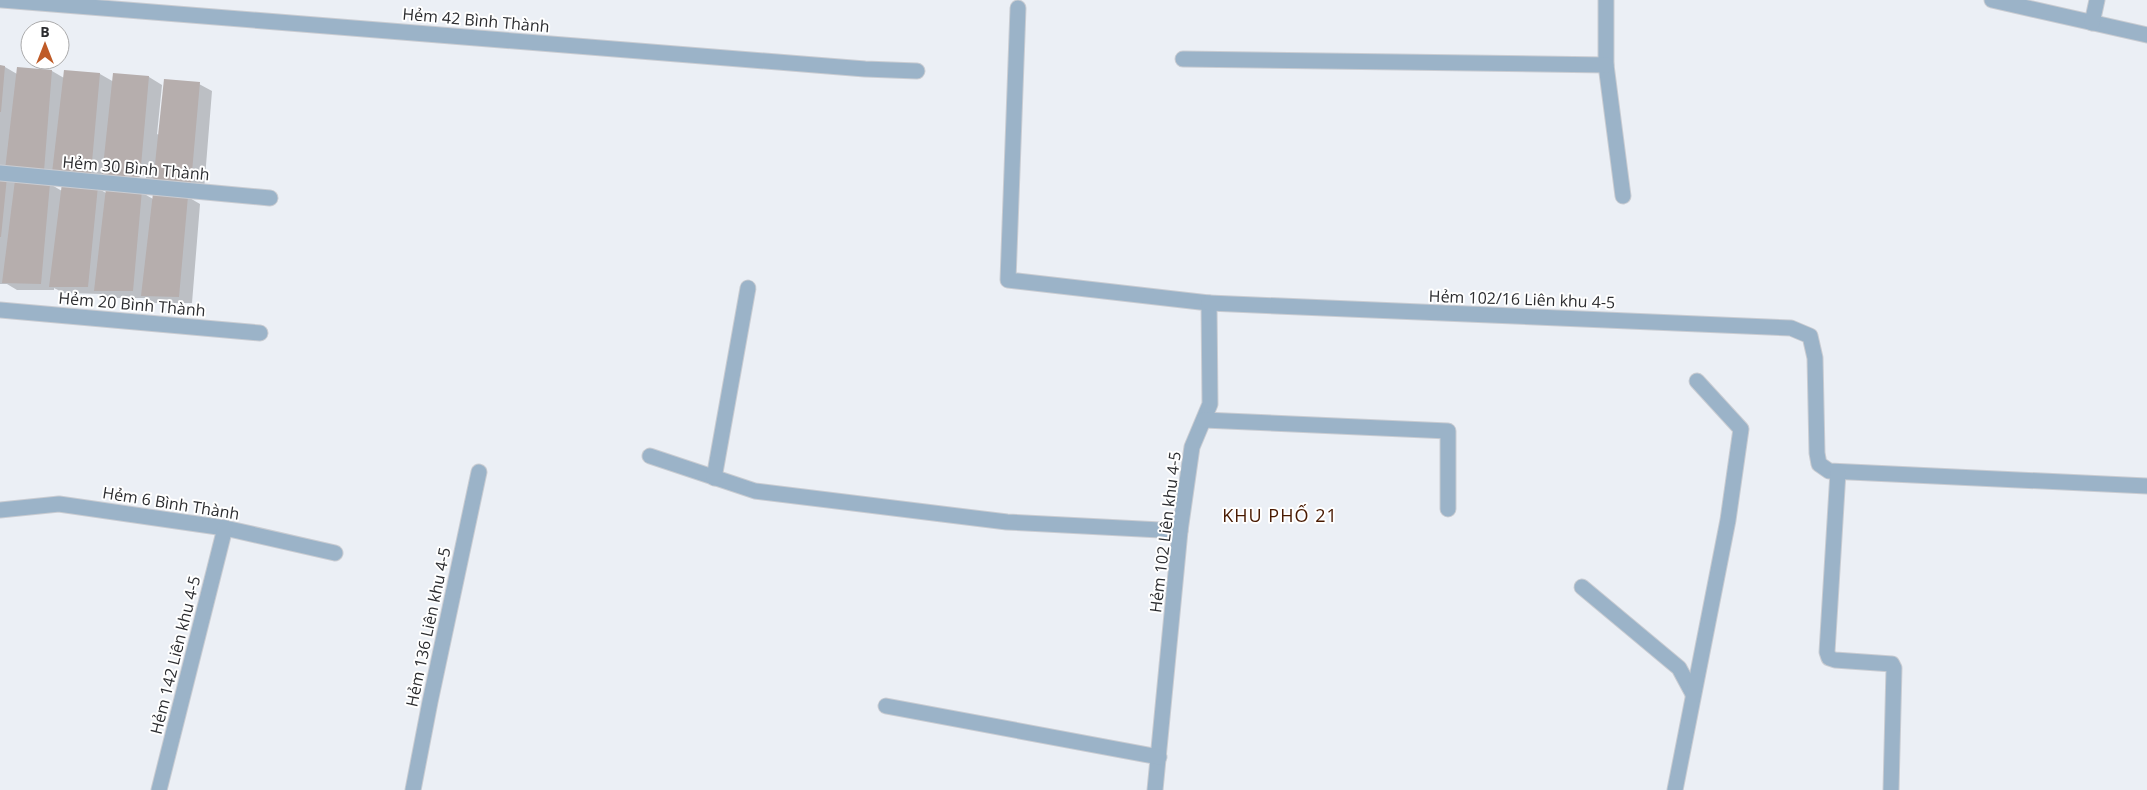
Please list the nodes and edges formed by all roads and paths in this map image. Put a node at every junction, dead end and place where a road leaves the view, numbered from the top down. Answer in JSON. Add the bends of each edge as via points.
{"nodes":[{"id":1,"x":2,"y":0,"type":"edge"},
{"id":2,"x":1606,"y":0,"type":"edge"},
{"id":3,"x":1992,"y":0,"type":"edge"},
{"id":4,"x":2097,"y":0,"type":"edge"},
{"id":5,"x":1018,"y":8,"type":"dead end"},
{"id":6,"x":2092,"y":23,"type":"junction"},
{"id":7,"x":2147,"y":35,"type":"edge"},
{"id":8,"x":1183,"y":59,"type":"dead end"},
{"id":9,"x":1606,"y":65,"type":"junction"},
{"id":10,"x":918,"y":71,"type":"dead end"},
{"id":11,"x":0,"y":173,"type":"edge"},
{"id":12,"x":1624,"y":196,"type":"dead end"},
{"id":13,"x":270,"y":198,"type":"dead end"},
{"id":14,"x":748,"y":288,"type":"dead end"},
{"id":15,"x":1209,"y":303,"type":"junction"},
{"id":16,"x":0,"y":310,"type":"edge"},
{"id":17,"x":260,"y":333,"type":"dead end"},
{"id":18,"x":1697,"y":381,"type":"dead end"},
{"id":19,"x":1204,"y":420,"type":"junction"},
{"id":20,"x":650,"y":456,"type":"dead end"},
{"id":21,"x":479,"y":472,"type":"dead end"},
{"id":22,"x":1838,"y":472,"type":"junction"},
{"id":23,"x":714,"y":478,"type":"junction"},
{"id":24,"x":2147,"y":486,"type":"edge"},
{"id":25,"x":1448,"y":509,"type":"dead end"},
{"id":26,"x":0,"y":510,"type":"edge"},
{"id":27,"x":225,"y":528,"type":"junction"},
{"id":28,"x":1180,"y":531,"type":"junction"},
{"id":29,"x":335,"y":553,"type":"dead end"},
{"id":30,"x":1582,"y":587,"type":"dead end"},
{"id":31,"x":1693,"y":694,"type":"junction"},
{"id":32,"x":886,"y":706,"type":"dead end"},
{"id":33,"x":1159,"y":757,"type":"junction"},
{"id":34,"x":159,"y":790,"type":"edge"},
{"id":35,"x":414,"y":790,"type":"edge"},
{"id":36,"x":1155,"y":790,"type":"edge"},
{"id":37,"x":1675,"y":790,"type":"edge"},
{"id":38,"x":1891,"y":790,"type":"edge"}],
"edges":[{"from":1,"to":10,"type":"street","name":"Hẻm 42 Bình Thành"},
{"from":2,"to":9,"type":"street"},
{"from":3,"to":6,"type":"street"},
{"from":4,"to":6,"type":"street"},
{"from":5,"to":15,"type":"street","via":[[1008,280]]},
{"from":6,"to":7,"type":"street"},
{"from":8,"to":9,"type":"street"},
{"from":9,"to":12,"type":"street"},
{"from":11,"to":13,"type":"street","name":"Hẻm 30 Bình Thành"},
{"from":14,"to":23,"type":"street"},
{"from":15,"to":19,"type":"street","name":"Hẻm 102 Liên khu 4-5","via":[[1210,404]]},
{"from":15,"to":22,"type":"street","name":"Hẻm 102/16 Liên khu 4-5","via":[[1791,328],[1810,336],[1815,358],[1819,464]]},
{"from":16,"to":17,"type":"street","name":"Hẻm 20 Bình Thành"},
{"from":18,"to":31,"type":"street","via":[[1741,429],[1728,520]]},
{"from":19,"to":25,"type":"street","via":[[1448,431]]},
{"from":19,"to":28,"type":"street","name":"Hẻm 102 Liên khu 4-5","via":[[1192,447]]},
{"from":20,"to":23,"type":"street"},
{"from":21,"to":35,"type":"street","name":"Hẻm 136 Liên khu 4-5"},
{"from":22,"to":24,"type":"street"},
{"from":22,"to":38,"type":"street","via":[[1826,652],[1835,660],[1892,664],[1894,668]]},
{"from":23,"to":28,"type":"street","via":[[756,492],[1007,522]]},
{"from":26,"to":27,"type":"street","name":"Hẻm 6 Bình Thành","via":[[59,504]]},
{"from":27,"to":29,"type":"street","name":"Hẻm 6 Bình Thành"},
{"from":27,"to":34,"type":"street","name":"Hẻm 142 Liên khu 4-5"},
{"from":28,"to":33,"type":"street","name":"Hẻm 102 Liên khu 4-5"},
{"from":30,"to":31,"type":"street","via":[[1679,668]]},
{"from":31,"to":37,"type":"street"},
{"from":32,"to":33,"type":"street"},
{"from":33,"to":36,"type":"street","name":"Hẻm 102 Liên khu 4-5"}]}
